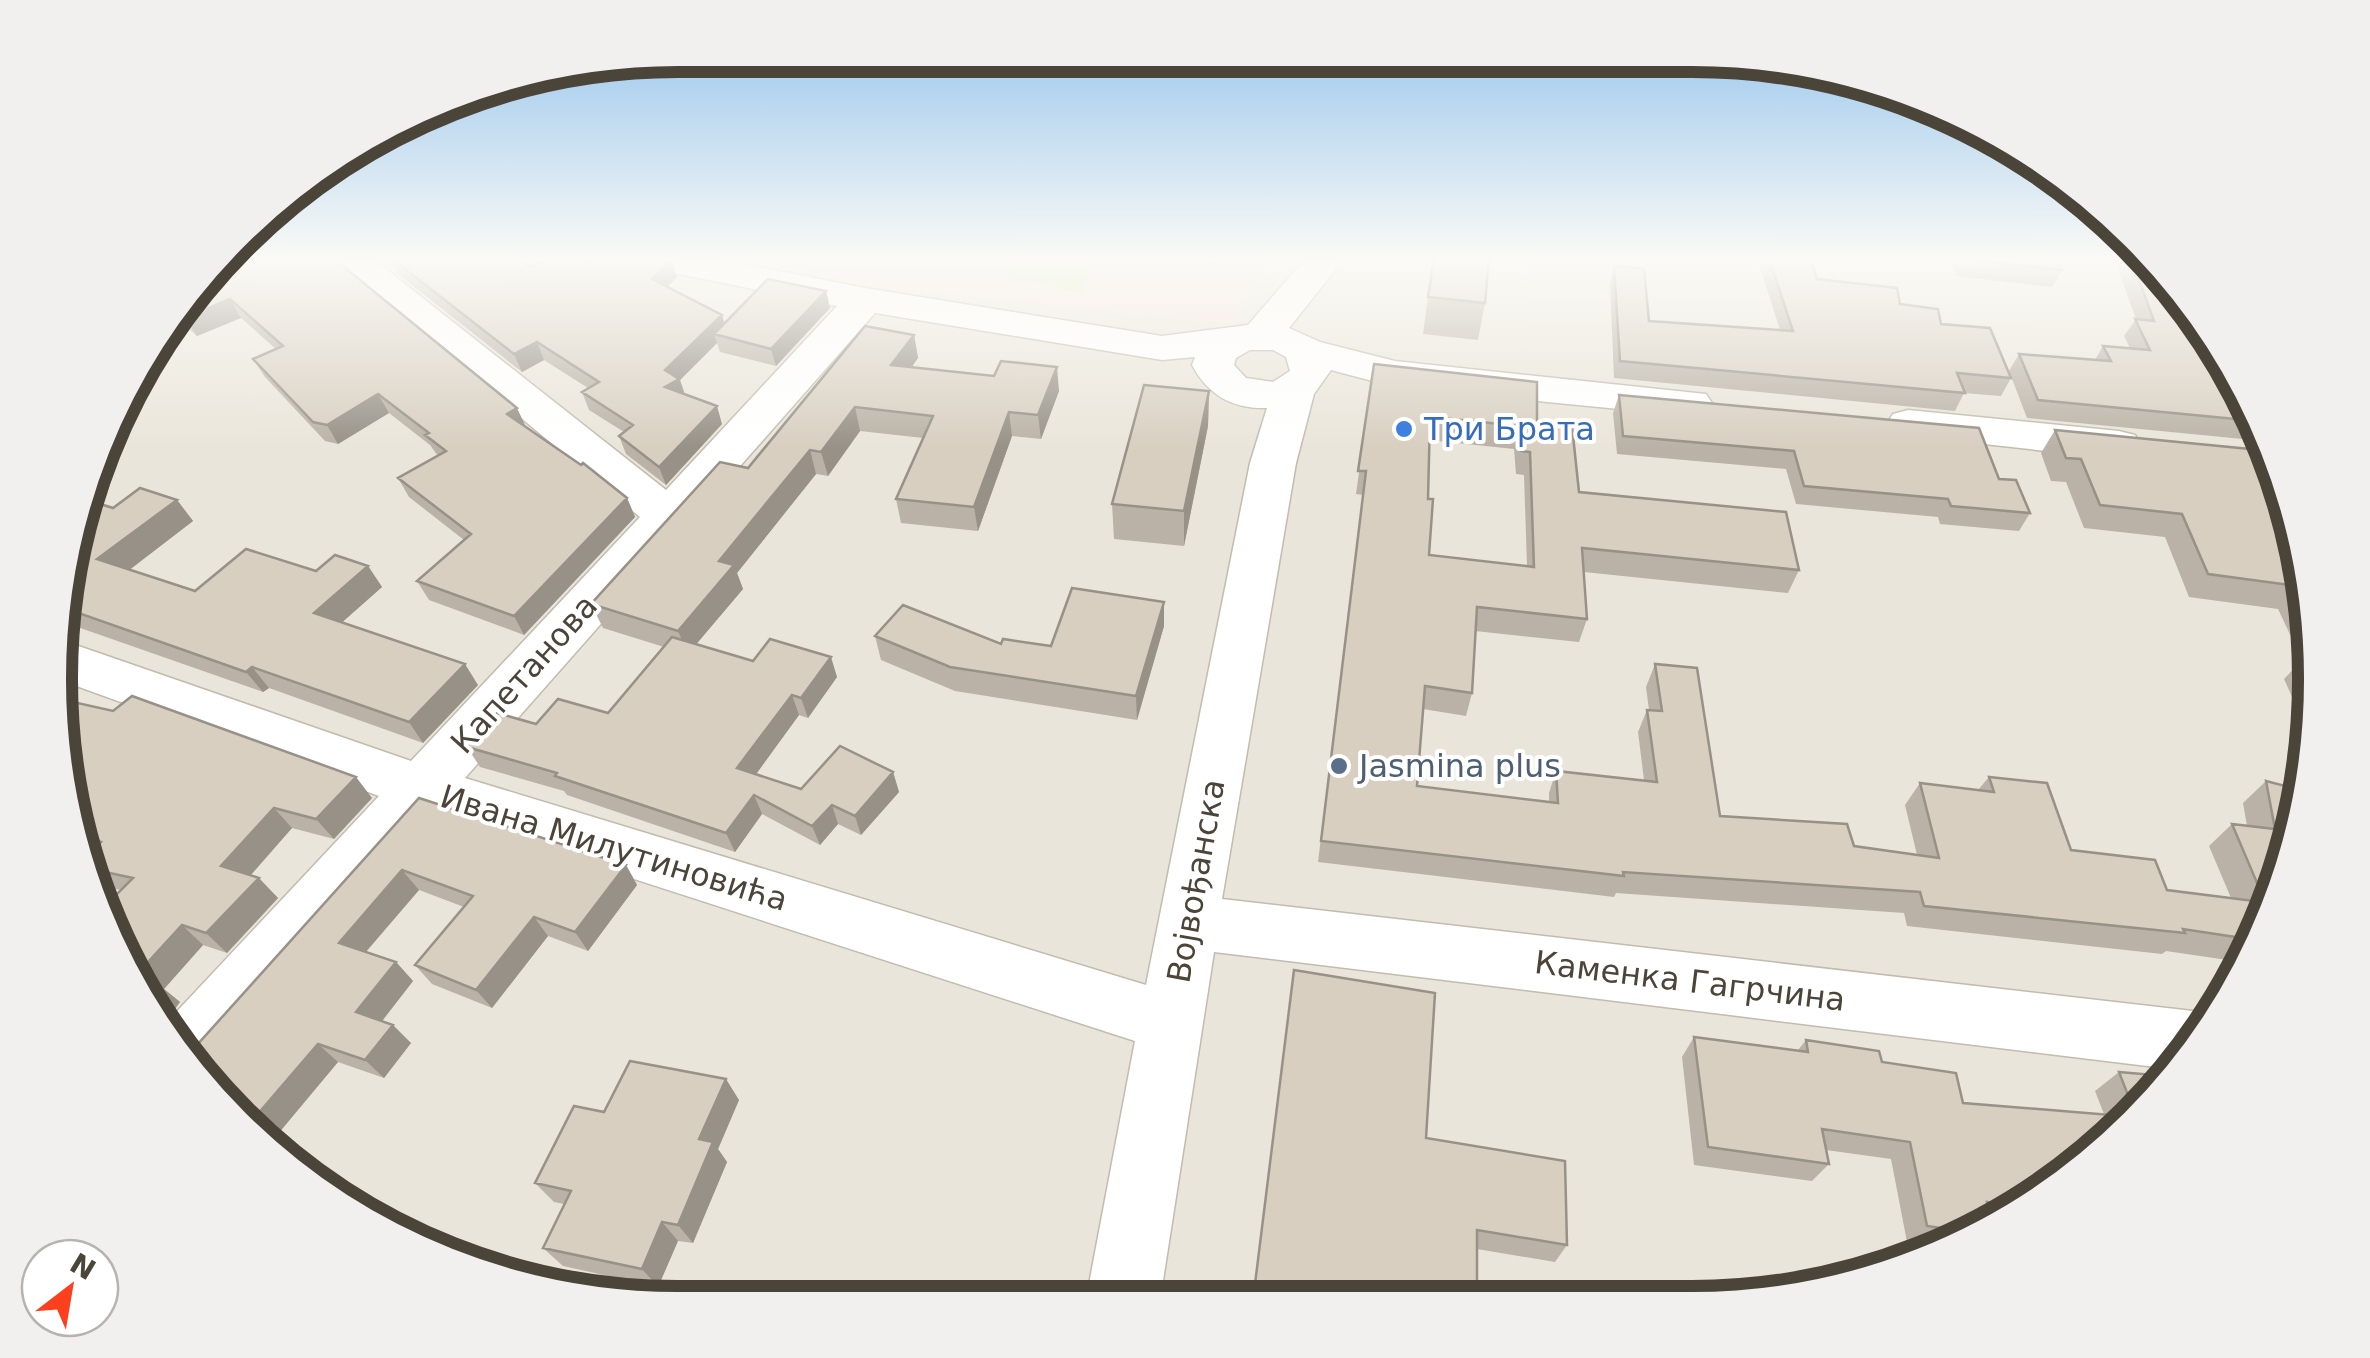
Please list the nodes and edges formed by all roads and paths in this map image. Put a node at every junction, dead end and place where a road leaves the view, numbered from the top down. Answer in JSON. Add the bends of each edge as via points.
{"nodes":[{"id":1,"x":427,"y":321,"type":"edge"},
{"id":2,"x":845,"y":321,"type":"edge"},
{"id":3,"x":997,"y":321,"type":"edge"},
{"id":4,"x":1296,"y":321,"type":"edge"},
{"id":5,"x":1268,"y":363,"type":"junction"},
{"id":6,"x":1728,"y":407,"type":"edge"},
{"id":7,"x":1865,"y":420,"type":"edge"},
{"id":8,"x":2158,"y":449,"type":"edge"},
{"id":9,"x":668,"y":515,"type":"junction"},
{"id":10,"x":73,"y":664,"type":"edge"},
{"id":11,"x":422,"y":788,"type":"junction"},
{"id":12,"x":1188,"y":922,"type":"junction"},
{"id":13,"x":1171,"y":1024,"type":"junction"},
{"id":14,"x":2178,"y":1039,"type":"edge"},
{"id":15,"x":193,"y":1041,"type":"edge"},
{"id":16,"x":1125,"y":1286,"type":"edge"}],
"edges":[{"from":1,"to":9,"type":"street"},
{"from":2,"to":9,"type":"street","name":"Капетанова"},
{"from":3,"to":5,"type":"street"},
{"from":4,"to":5,"type":"street"},
{"from":5,"to":6,"type":"street"},
{"from":5,"to":12,"type":"street","name":"Војвођанска","via":[[1273,463]]},
{"from":7,"to":8,"type":"street"},
{"from":9,"to":11,"type":"street","name":"Капетанова"},
{"from":10,"to":11,"type":"street","name":"Ивана Милутиновића"},
{"from":11,"to":13,"type":"street","name":"Ивана Милутиновића"},
{"from":11,"to":15,"type":"street","name":"Капетанова"},
{"from":12,"to":13,"type":"street","name":"Војвођанска"},
{"from":12,"to":14,"type":"street","name":"Каменка Гагрчина"},
{"from":13,"to":16,"type":"street","name":"Војвођанска"}]}
